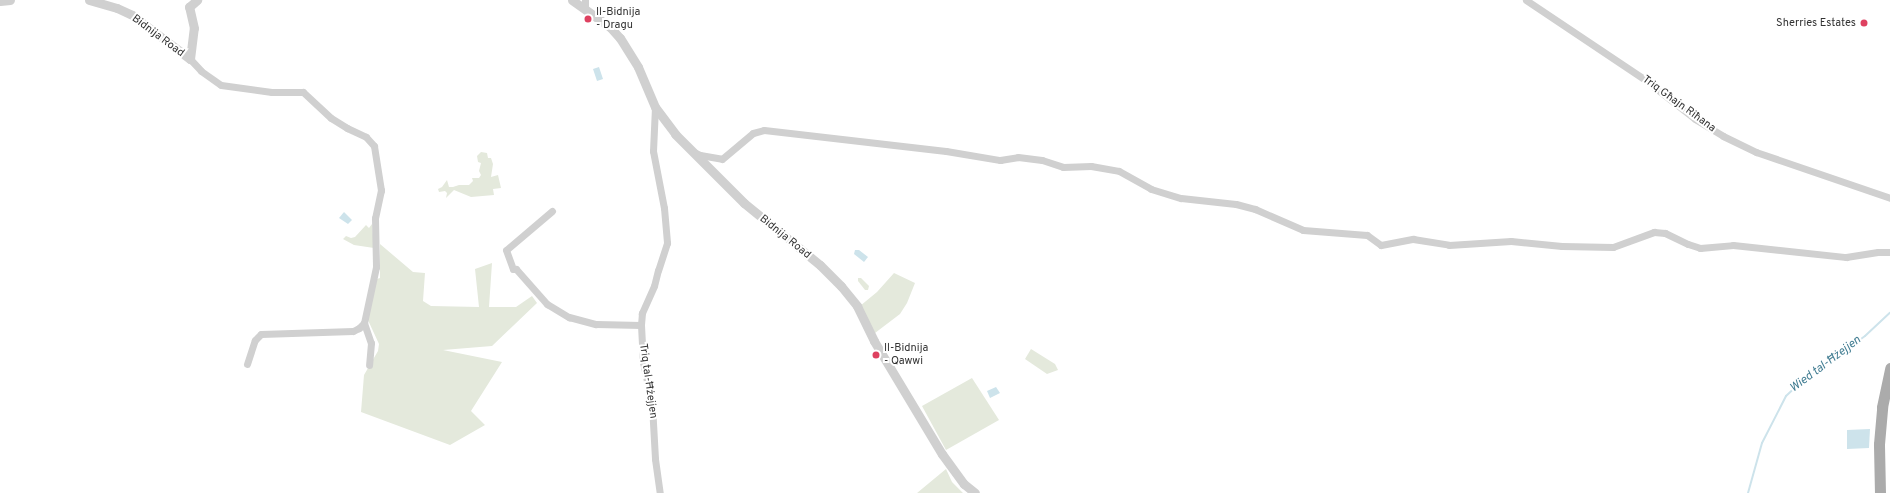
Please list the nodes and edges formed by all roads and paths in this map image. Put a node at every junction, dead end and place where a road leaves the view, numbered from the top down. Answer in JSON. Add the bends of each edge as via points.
{"nodes":[{"id":1,"x":10,"y":0,"type":"edge"},
{"id":2,"x":89,"y":0,"type":"edge"},
{"id":3,"x":197,"y":0,"type":"edge"},
{"id":4,"x":572,"y":0,"type":"edge"},
{"id":5,"x":1526,"y":0,"type":"edge"},
{"id":6,"x":0,"y":1,"type":"edge"},
{"id":7,"x":585,"y":5,"type":"edge"},
{"id":8,"x":190,"y":59,"type":"junction"},
{"id":9,"x":655,"y":107,"type":"junction"},
{"id":10,"x":690,"y":150,"type":"junction"},
{"id":11,"x":1890,"y":198,"type":"edge"},
{"id":12,"x":552,"y":211,"type":"dead end"},
{"id":13,"x":1890,"y":252,"type":"edge"},
{"id":14,"x":364,"y":323,"type":"junction"},
{"id":15,"x":641,"y":326,"type":"junction"},
{"id":16,"x":247,"y":364,"type":"dead end"},
{"id":17,"x":369,"y":365,"type":"dead end"},
{"id":18,"x":1890,"y":368,"type":"edge"},
{"id":19,"x":1890,"y":397,"type":"edge"},
{"id":20,"x":660,"y":493,"type":"edge"},
{"id":21,"x":975,"y":493,"type":"edge"},
{"id":22,"x":1880,"y":493,"type":"edge"},
{"id":23,"x":1886,"y":493,"type":"edge"}],
"edges":[{"from":1,"to":6,"type":"street"},
{"from":2,"to":8,"type":"street","name":"Bidnija Road","via":[[132,15]]},
{"from":3,"to":8,"type":"street","name":"Bidnija Road","via":[[189,7],[194,28]]},
{"from":4,"to":7,"type":"street","name":"Bidnija Road"},
{"from":5,"to":11,"type":"street","name":"Triq Għajn Riħana","via":[[1644,79],[1695,119],[1723,136],[1756,152]]},
{"from":7,"to":9,"type":"street","name":"Bidnija Road","via":[[620,38],[638,67]]},
{"from":8,"to":14,"type":"street","via":[[214,81],[225,86],[272,92],[303,92],[331,118],[372,142],[381,190],[375,218],[376,267]]},
{"from":9,"to":10,"type":"street","name":"Bidnija Road"},
{"from":9,"to":15,"type":"street","name":"Triq tal-Ħżejjen","via":[[653,151],[664,208],[667,243],[654,286],[642,313]]},
{"from":10,"to":13,"type":"street","via":[[700,155],[722,159],[753,133],[764,130],[946,151],[1000,160],[1018,157],[1042,160],[1063,167],[1091,166],[1119,171],[1151,189],[1181,198],[1236,204],[1255,209],[1303,230],[1367,236],[1380,245],[1413,239],[1449,245],[1511,241],[1613,247],[1654,232],[1664,233],[1700,248],[1733,245],[1846,257]]},
{"from":10,"to":21,"type":"street","name":"Bidnija Road","via":[[744,203],[820,265],[841,286],[857,306],[874,342],[942,454],[964,484]]},
{"from":12,"to":15,"type":"street","via":[[506,250],[513,269],[516,269],[547,304],[569,317],[596,324]]},
{"from":14,"to":16,"type":"street","via":[[352,331],[261,334],[255,340]]},
{"from":14,"to":17,"type":"street","via":[[371,343]]},
{"from":15,"to":20,"type":"street","name":"Triq tal-Ħżejjen","via":[[643,362],[652,405]]},
{"from":18,"to":22,"type":"main road","via":[[1882,407]]},
{"from":19,"to":23,"type":"main road","via":[[1886,444]]}]}
